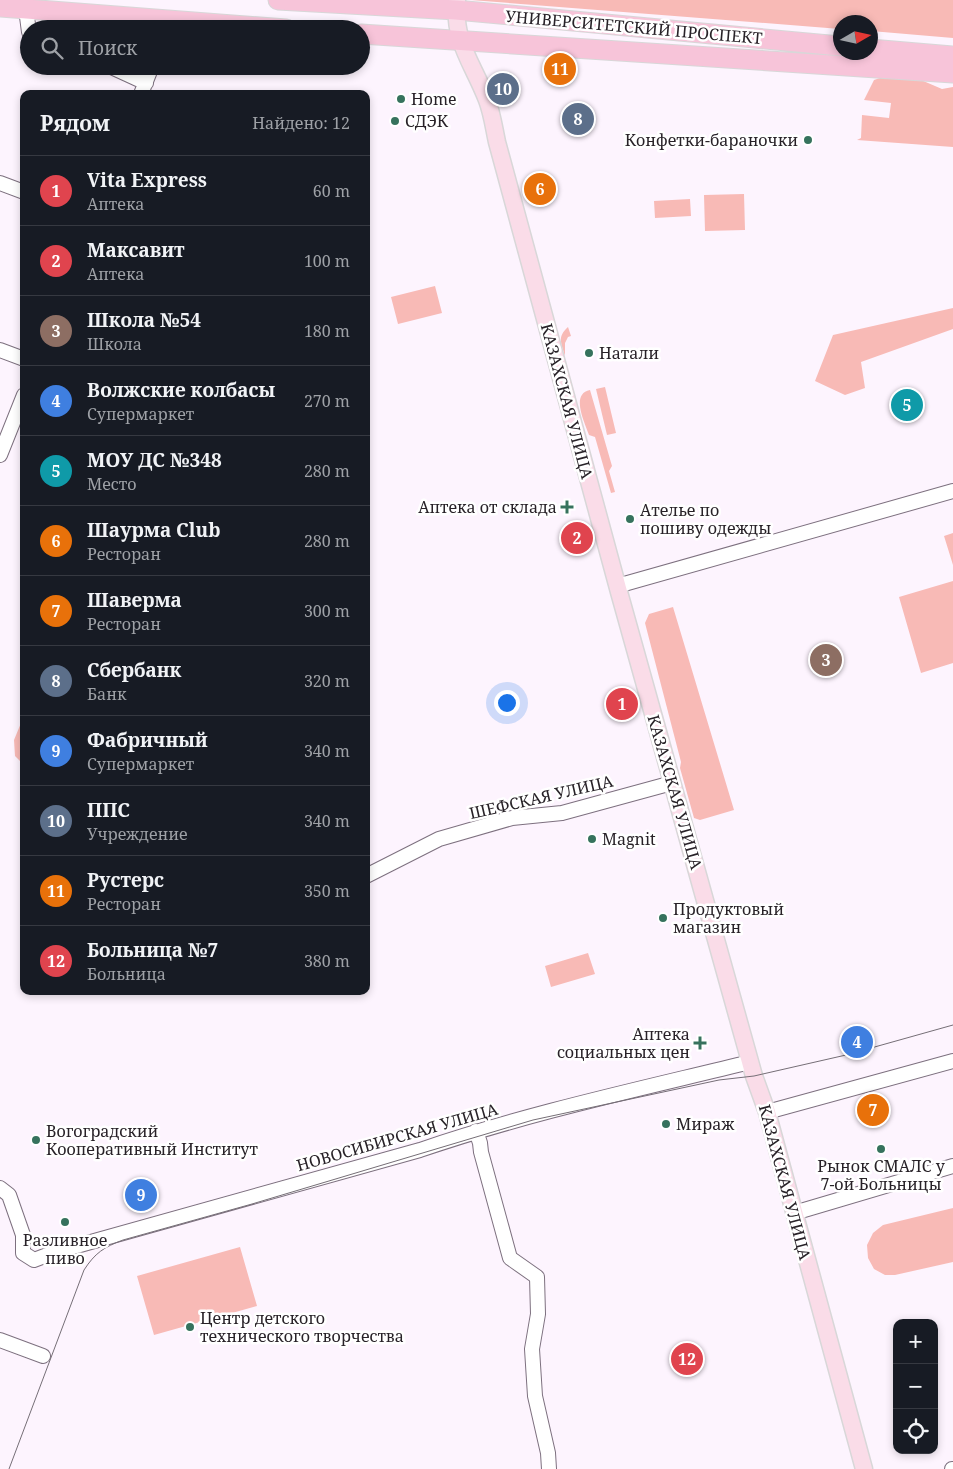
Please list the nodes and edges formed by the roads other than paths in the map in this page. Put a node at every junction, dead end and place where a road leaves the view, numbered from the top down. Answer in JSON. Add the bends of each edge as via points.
{"nodes":[{"id":1,"x":278,"y":0,"type":"edge"},
{"id":2,"x":457,"y":5,"type":"edge"},
{"id":3,"x":0,"y":7,"type":"edge"},
{"id":4,"x":26,"y":9,"type":"junction"},
{"id":5,"x":27,"y":20,"type":"edge"},
{"id":6,"x":118,"y":20,"type":"edge"},
{"id":7,"x":370,"y":35,"type":"edge"},
{"id":8,"x":460,"y":40,"type":"junction"},
{"id":9,"x":833,"y":45,"type":"edge"},
{"id":10,"x":878,"y":50,"type":"edge"},
{"id":11,"x":953,"y":56,"type":"edge"},
{"id":12,"x":953,"y":73,"type":"edge"},
{"id":13,"x":123,"y":75,"type":"edge"},
{"id":14,"x":149,"y":75,"type":"edge"},
{"id":15,"x":144,"y":88,"type":"edge"},
{"id":16,"x":0,"y":183,"type":"edge"},
{"id":17,"x":20,"y":190,"type":"edge"},
{"id":18,"x":0,"y":350,"type":"edge"},
{"id":19,"x":20,"y":358,"type":"edge"},
{"id":20,"x":20,"y":404,"type":"edge"},
{"id":21,"x":0,"y":455,"type":"edge"},
{"id":22,"x":953,"y":491,"type":"edge"},
{"id":23,"x":617,"y":586,"type":"junction"},
{"id":24,"x":672,"y":783,"type":"junction"},
{"id":25,"x":370,"y":874,"type":"edge"},
{"id":26,"x":953,"y":1061,"type":"edge"},
{"id":27,"x":750,"y":1062,"type":"junction"},
{"id":28,"x":767,"y":1112,"type":"junction"},
{"id":29,"x":476,"y":1131,"type":"junction"},
{"id":30,"x":953,"y":1166,"type":"edge"},
{"id":31,"x":0,"y":1188,"type":"edge"},
{"id":32,"x":794,"y":1213,"type":"junction"},
{"id":33,"x":0,"y":1340,"type":"edge"},
{"id":34,"x":43,"y":1356,"type":"dead end"},
{"id":35,"x":549,"y":1469,"type":"edge"},
{"id":36,"x":864,"y":1469,"type":"edge"}],
"edges":[{"from":1,"to":2,"type":"highway","name":"УНИВЕРСИТЕТСКИЙ ПРОСПЕКТ"},
{"from":2,"to":8,"type":"main road","name":"КАЗАХСКАЯ УЛИЦА"},
{"from":2,"to":9,"type":"highway","name":"УНИВЕРСИТЕТСКИЙ ПРОСПЕКТ"},
{"from":3,"to":4,"type":"highway"},
{"from":4,"to":5,"type":"street"},
{"from":4,"to":6,"type":"highway"},
{"from":7,"to":8,"type":"highway","name":"УНИВЕРСИТЕТСКИЙ ПРОСПЕКТ"},
{"from":8,"to":12,"type":"highway","name":"УНИВЕРСИТЕТСКИЙ ПРОСПЕКТ"},
{"from":8,"to":23,"type":"main road","name":"КАЗАХСКАЯ УЛИЦА","via":[[488,101]]},
{"from":10,"to":11,"type":"highway"},
{"from":13,"to":15,"type":"street"},
{"from":14,"to":15,"type":"street"},
{"from":16,"to":17,"type":"street"},
{"from":18,"to":19,"type":"street"},
{"from":20,"to":21,"type":"street"},
{"from":22,"to":23,"type":"street"},
{"from":23,"to":24,"type":"main road","name":"КАЗАХСКАЯ УЛИЦА"},
{"from":24,"to":25,"type":"street","name":"ШЕФСКАЯ УЛИЦА","via":[[562,813],[512,818],[439,839]]},
{"from":24,"to":27,"type":"main road","name":"КАЗАХСКАЯ УЛИЦА"},
{"from":26,"to":28,"type":"street"},
{"from":27,"to":28,"type":"main road","name":"КАЗАХСКАЯ УЛИЦА"},
{"from":27,"to":29,"type":"street","name":"НОВОСИБИРСКАЯ УЛИЦА"},
{"from":28,"to":32,"type":"main road","name":"КАЗАХСКАЯ УЛИЦА"},
{"from":29,"to":31,"type":"street","name":"НОВОСИБИРСКАЯ УЛИЦА","via":[[420,1150],[34,1260],[23,1253],[23,1235],[9,1195]]},
{"from":29,"to":35,"type":"street","via":[[510,1258],[537,1277],[538,1314],[532,1349],[535,1396]]},
{"from":30,"to":32,"type":"street"},
{"from":32,"to":36,"type":"main road","name":"КАЗАХСКАЯ УЛИЦА"},
{"from":33,"to":34,"type":"street"}]}
